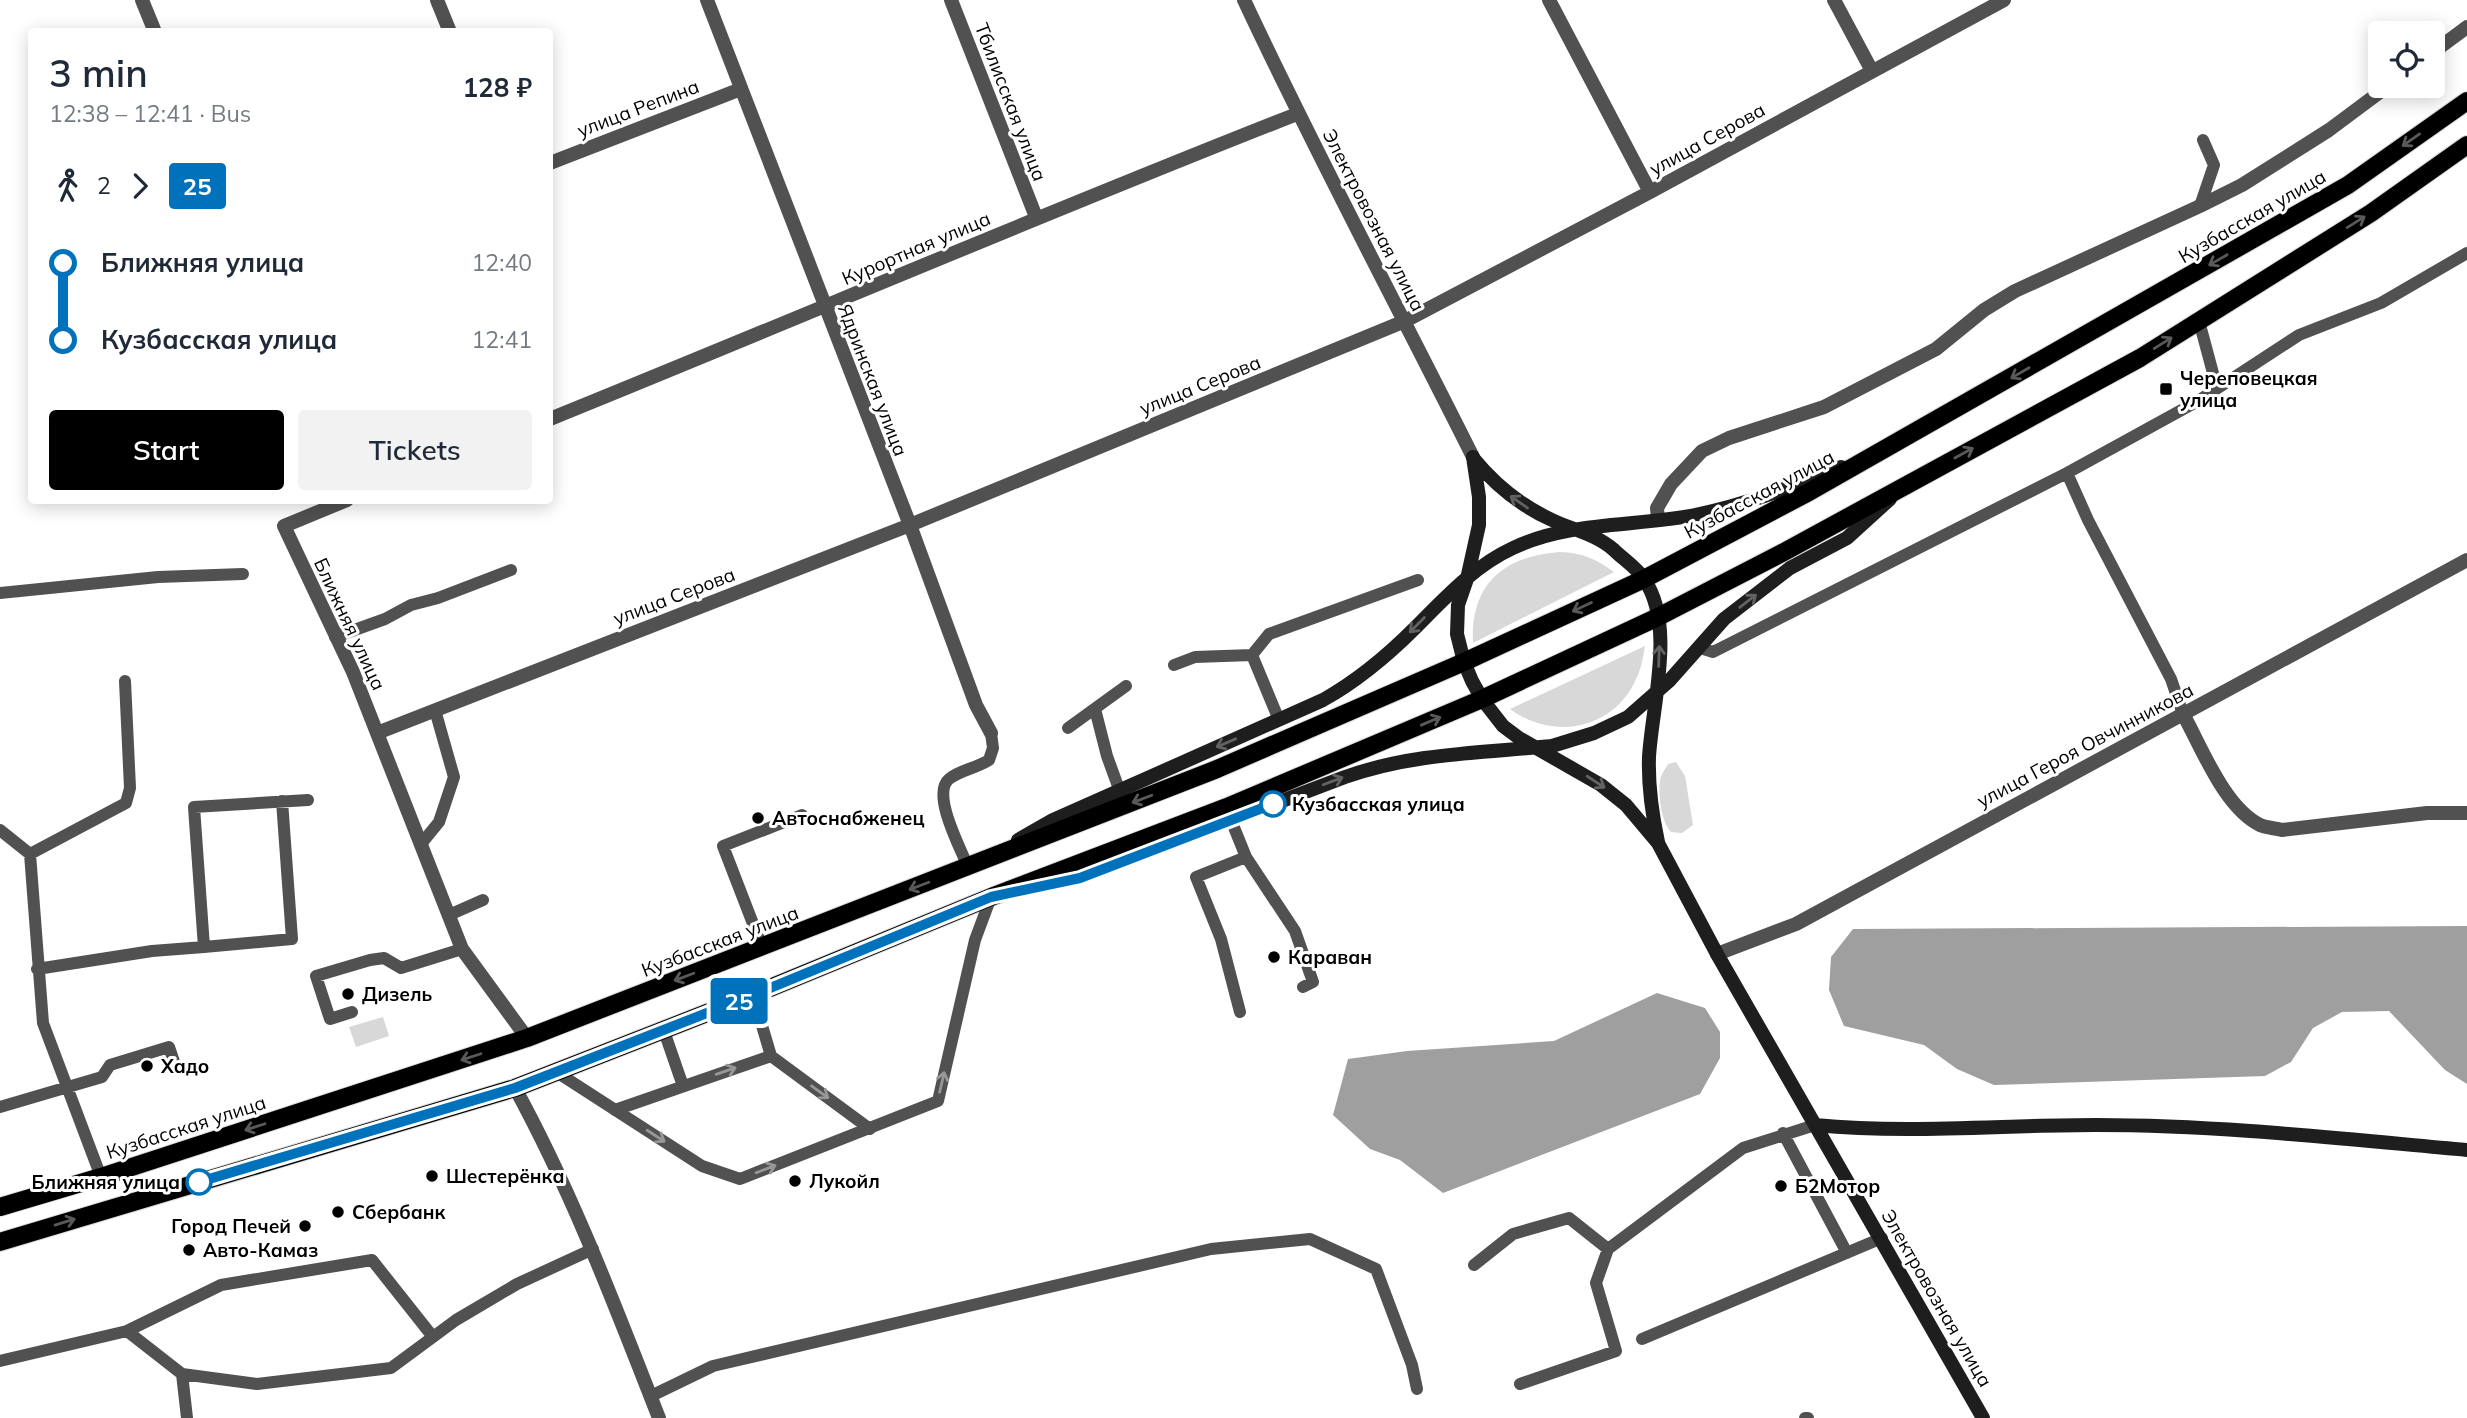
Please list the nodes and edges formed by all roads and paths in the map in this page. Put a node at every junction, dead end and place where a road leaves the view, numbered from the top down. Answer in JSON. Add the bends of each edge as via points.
{"nodes":[{"id":1,"x":142,"y":0,"type":"edge"},
{"id":2,"x":438,"y":0,"type":"edge"},
{"id":3,"x":707,"y":0,"type":"edge"},
{"id":4,"x":951,"y":0,"type":"edge"},
{"id":5,"x":1244,"y":0,"type":"edge"},
{"id":6,"x":1549,"y":0,"type":"edge"},
{"id":7,"x":1834,"y":0,"type":"edge"},
{"id":8,"x":2004,"y":0,"type":"edge"},
{"id":9,"x":2467,"y":27,"type":"edge"},
{"id":10,"x":153,"y":28,"type":"edge"},
{"id":11,"x":448,"y":28,"type":"edge"},
{"id":12,"x":2445,"y":43,"type":"edge"},
{"id":13,"x":1872,"y":71,"type":"junction"},
{"id":14,"x":741,"y":89,"type":"junction"},
{"id":15,"x":2372,"y":98,"type":"edge"},
{"id":16,"x":2467,"y":101,"type":"edge"},
{"id":17,"x":1297,"y":114,"type":"junction"},
{"id":18,"x":2203,"y":140,"type":"dead end"},
{"id":19,"x":2467,"y":145,"type":"edge"},
{"id":20,"x":553,"y":162,"type":"edge"},
{"id":21,"x":1650,"y":192,"type":"junction"},
{"id":22,"x":2200,"y":206,"type":"junction"},
{"id":23,"x":1036,"y":217,"type":"junction"},
{"id":24,"x":2467,"y":253,"type":"edge"},
{"id":25,"x":824,"y":307,"type":"junction"},
{"id":26,"x":1405,"y":321,"type":"junction"},
{"id":27,"x":2199,"y":321,"type":"junction"},
{"id":28,"x":2217,"y":388,"type":"junction"},
{"id":29,"x":553,"y":418,"type":"edge"},
{"id":30,"x":1888,"y":448,"type":"junction"},
{"id":31,"x":1473,"y":457,"type":"junction"},
{"id":32,"x":2067,"y":473,"type":"junction"},
{"id":33,"x":1905,"y":486,"type":"junction"},
{"id":34,"x":324,"y":505,"type":"edge"},
{"id":35,"x":1658,"y":520,"type":"junction"},
{"id":36,"x":910,"y":525,"type":"junction"},
{"id":37,"x":1578,"y":530,"type":"junction"},
{"id":38,"x":2467,"y":560,"type":"edge"},
{"id":39,"x":511,"y":570,"type":"dead end"},
{"id":40,"x":243,"y":574,"type":"dead end"},
{"id":41,"x":1467,"y":579,"type":"junction"},
{"id":42,"x":1644,"y":579,"type":"junction"},
{"id":43,"x":1418,"y":580,"type":"dead end"},
{"id":44,"x":0,"y":593,"type":"edge"},
{"id":45,"x":1658,"y":617,"type":"junction"},
{"id":46,"x":335,"y":637,"type":"junction"},
{"id":47,"x":1700,"y":648,"type":"junction"},
{"id":48,"x":1252,"y":655,"type":"junction"},
{"id":49,"x":1464,"y":662,"type":"junction"},
{"id":50,"x":1174,"y":664,"type":"dead end"},
{"id":51,"x":125,"y":681,"type":"dead end"},
{"id":52,"x":1126,"y":686,"type":"dead end"},
{"id":53,"x":1655,"y":695,"type":"junction"},
{"id":54,"x":1482,"y":699,"type":"junction"},
{"id":55,"x":1095,"y":709,"type":"junction"},
{"id":56,"x":435,"y":710,"type":"junction"},
{"id":57,"x":2183,"y":714,"type":"junction"},
{"id":58,"x":1279,"y":720,"type":"junction"},
{"id":59,"x":1068,"y":728,"type":"dead end"},
{"id":60,"x":376,"y":733,"type":"junction"},
{"id":61,"x":991,"y":733,"type":"joint"},
{"id":62,"x":1537,"y":747,"type":"junction"},
{"id":63,"x":1119,"y":789,"type":"junction"},
{"id":64,"x":1245,"y":799,"type":"junction"},
{"id":65,"x":308,"y":800,"type":"dead end"},
{"id":66,"x":282,"y":801,"type":"junction"},
{"id":67,"x":2467,"y":813,"type":"edge"},
{"id":68,"x":802,"y":815,"type":"dead end"},
{"id":69,"x":1231,"y":820,"type":"junction"},
{"id":70,"x":0,"y":830,"type":"edge"},
{"id":71,"x":1658,"y":843,"type":"junction"},
{"id":72,"x":421,"y":844,"type":"junction"},
{"id":73,"x":30,"y":854,"type":"junction"},
{"id":74,"x":1246,"y":857,"type":"junction"},
{"id":75,"x":975,"y":864,"type":"junction"},
{"id":76,"x":991,"y":897,"type":"junction"},
{"id":77,"x":483,"y":900,"type":"dead end"},
{"id":78,"x":449,"y":915,"type":"junction"},
{"id":79,"x":204,"y":947,"type":"junction"},
{"id":80,"x":762,"y":947,"type":"junction"},
{"id":81,"x":462,"y":949,"type":"junction"},
{"id":82,"x":1717,"y":954,"type":"junction"},
{"id":83,"x":37,"y":969,"type":"junction"},
{"id":84,"x":1303,"y":987,"type":"dead end"},
{"id":85,"x":753,"y":995,"type":"junction"},
{"id":86,"x":352,"y":1012,"type":"dead end"},
{"id":87,"x":1240,"y":1012,"type":"dead end"},
{"id":88,"x":664,"y":1031,"type":"junction"},
{"id":89,"x":527,"y":1038,"type":"junction"},
{"id":90,"x":771,"y":1056,"type":"junction"},
{"id":91,"x":176,"y":1068,"type":"dead end"},
{"id":92,"x":558,"y":1073,"type":"junction"},
{"id":93,"x":683,"y":1086,"type":"junction"},
{"id":94,"x":66,"y":1088,"type":"junction"},
{"id":95,"x":515,"y":1088,"type":"junction"},
{"id":96,"x":0,"y":1107,"type":"edge"},
{"id":97,"x":615,"y":1110,"type":"junction"},
{"id":98,"x":1815,"y":1125,"type":"junction"},
{"id":99,"x":870,"y":1129,"type":"junction"},
{"id":100,"x":1783,"y":1133,"type":"junction"},
{"id":101,"x":2467,"y":1150,"type":"edge"},
{"id":102,"x":101,"y":1177,"type":"junction"},
{"id":103,"x":0,"y":1207,"type":"edge"},
{"id":104,"x":1882,"y":1238,"type":"junction"},
{"id":105,"x":0,"y":1242,"type":"edge"},
{"id":106,"x":593,"y":1249,"type":"junction"},
{"id":107,"x":1608,"y":1249,"type":"junction"},
{"id":108,"x":1847,"y":1253,"type":"junction"},
{"id":109,"x":1474,"y":1265,"type":"dead end"},
{"id":110,"x":128,"y":1331,"type":"junction"},
{"id":111,"x":433,"y":1337,"type":"junction"},
{"id":112,"x":1642,"y":1339,"type":"dead end"},
{"id":113,"x":0,"y":1361,"type":"edge"},
{"id":114,"x":182,"y":1374,"type":"junction"},
{"id":115,"x":1520,"y":1384,"type":"dead end"},
{"id":116,"x":1418,"y":1389,"type":"dead end"},
{"id":117,"x":651,"y":1396,"type":"junction"},
{"id":118,"x":1978,"y":1417,"type":"edge"},
{"id":119,"x":187,"y":1418,"type":"edge"},
{"id":120,"x":659,"y":1418,"type":"edge"}],
"edges":[{"from":1,"to":10,"type":"street"},
{"from":2,"to":11,"type":"street"},
{"from":3,"to":14,"type":"street","name":"Ядринская улица"},
{"from":4,"to":23,"type":"street","name":"Тбилисская улица"},
{"from":5,"to":17,"type":"street","name":"Электровозная улица"},
{"from":6,"to":21,"type":"street"},
{"from":7,"to":13,"type":"street"},
{"from":8,"to":13,"type":"street","name":"улица Серова"},
{"from":9,"to":12,"type":"street"},
{"from":13,"to":21,"type":"street","name":"улица Серова"},
{"from":14,"to":20,"type":"street","name":"улица Репина"},
{"from":14,"to":25,"type":"street","name":"Ядринская улица"},
{"from":15,"to":22,"type":"street","name":"Кузбасская улица","via":[[2242,185]]},
{"from":16,"to":30,"type":"main road","name":"Кузбасская улица","one_way":true,"via":[[2348,185]]},
{"from":17,"to":23,"type":"street","name":"Курортная улица"},
{"from":17,"to":26,"type":"street","name":"Электровозная улица"},
{"from":18,"to":22,"type":"lane","via":[[2214,165]]},
{"from":27,"to":19,"type":"main road","one_way":true,"via":[[2371,213]]},
{"from":21,"to":26,"type":"street","name":"улица Серова"},
{"from":22,"to":35,"type":"street","name":"Кузбасская улица","via":[[2015,291],[1936,349],[1824,407],[1702,451],[1671,484],[1657,509]]},
{"from":23,"to":25,"type":"street","name":"Курортная улица"},
{"from":24,"to":28,"type":"lane","via":[[2381,303],[2299,335]]},
{"from":25,"to":29,"type":"street","name":"Курортная улица"},
{"from":25,"to":36,"type":"street","name":"Ядринская улица"},
{"from":26,"to":31,"type":"street","name":"Электровозная улица"},
{"from":26,"to":36,"type":"street","name":"улица Серова"},
{"from":27,"to":28,"type":"lane"},
{"from":33,"to":27,"type":"main road","one_way":true},
{"from":28,"to":32,"type":"lane"},
{"from":30,"to":35,"type":"street","via":[[1766,495],[1696,515]]},
{"from":30,"to":42,"type":"main road","name":"Кузбасская улица"},
{"from":37,"to":31,"type":"street","one_way":true,"via":[[1530,509],[1490,479]]},
{"from":31,"to":41,"type":"street","via":[[1479,525]]},
{"from":32,"to":47,"type":"lane","via":[[1713,652]]},
{"from":32,"to":57,"type":"lane","via":[[2171,679]]},
{"from":33,"to":45,"type":"main road"},
{"from":47,"to":33,"type":"street","one_way":true,"via":[[1724,619],[1790,568],[1847,538]]},
{"from":34,"to":46,"type":"street","name":"Ближняя улица","via":[[284,526]]},
{"from":35,"to":37,"type":"street"},
{"from":36,"to":56,"type":"street","name":"улица Серова"},
{"from":36,"to":61,"type":"street","name":"Ядринская улица","via":[[976,705]]},
{"from":37,"to":41,"type":"street","via":[[1555,532],[1516,546],[1488,560]]},
{"from":37,"to":42,"type":"street","via":[[1608,544]]},
{"from":38,"to":57,"type":"street","name":"улица Героя Овчинникова"},
{"from":39,"to":46,"type":"lane"},
{"from":40,"to":44,"type":"lane","via":[[158,576]]},
{"from":41,"to":49,"type":"street","via":[[1458,605],[1457,634]]},
{"from":41,"to":58,"type":"street","one_way":true,"via":[[1353,683]]},
{"from":42,"to":45,"type":"street"},
{"from":42,"to":49,"type":"main road","name":"Кузбасская улица","one_way":true},
{"from":43,"to":48,"type":"lane","via":[[1269,634]]},
{"from":53,"to":45,"type":"street","one_way":true},
{"from":45,"to":54,"type":"main road"},
{"from":46,"to":60,"type":"street","name":"Ближняя улица"},
{"from":47,"to":53,"type":"street"},
{"from":48,"to":50,"type":"lane","via":[[1195,657]]},
{"from":48,"to":58,"type":"lane"},
{"from":49,"to":54,"type":"street"},
{"from":49,"to":75,"type":"main road","name":"Кузбасская улица","one_way":true,"via":[[1217,769]]},
{"from":51,"to":73,"type":"lane","via":[[130,788],[126,803]]},
{"from":52,"to":55,"type":"lane"},
{"from":53,"to":62,"type":"street","via":[[1612,726],[1568,743]]},
{"from":53,"to":71,"type":"street","via":[[1649,758],[1650,807]]},
{"from":54,"to":62,"type":"street","via":[[1503,726]]},
{"from":64,"to":54,"type":"main road","one_way":true},
{"from":55,"to":59,"type":"lane"},
{"from":55,"to":63,"type":"lane"},
{"from":56,"to":60,"type":"street","name":"улица Серова"},
{"from":56,"to":72,"type":"lane","via":[[454,777],[439,822]]},
{"from":57,"to":67,"type":"street","via":[[2230,798],[2262,826],[2282,830],[2427,813]]},
{"from":57,"to":82,"type":"street","name":"улица Героя Овчинникова","via":[[1796,924]]},
{"from":58,"to":63,"type":"street","one_way":true},
{"from":60,"to":72,"type":"street","name":"Ближняя улица"},
{"from":61,"to":75,"type":"lane","via":[[989,760],[948,779],[943,788],[943,804]]},
{"from":69,"to":62,"type":"street","one_way":true,"via":[[1389,763],[1439,754]]},
{"from":62,"to":71,"type":"street","one_way":true,"via":[[1601,785],[1626,805]]},
{"from":63,"to":75,"type":"street"},
{"from":64,"to":69,"type":"lane"},
{"from":64,"to":76,"type":"main road"},
{"from":65,"to":66,"type":"lane"},
{"from":66,"to":79,"type":"lane","via":[[292,939]]},
{"from":66,"to":79,"type":"lane","via":[[194,807]]},
{"from":68,"to":80,"type":"lane","via":[[723,846]]},
{"from":69,"to":74,"type":"lane"},
{"from":69,"to":76,"type":"street","via":[[1080,878]]},
{"from":70,"to":73,"type":"lane"},
{"from":71,"to":82,"type":"street","name":"Электровозная улица"},
{"from":72,"to":78,"type":"street","name":"Ближняя улица"},
{"from":73,"to":83,"type":"lane"},
{"from":74,"to":84,"type":"lane","via":[[1295,931],[1313,982]]},
{"from":74,"to":87,"type":"lane","via":[[1196,877],[1221,939]]},
{"from":75,"to":80,"type":"main road","name":"Кузбасская улица","one_way":true},
{"from":76,"to":85,"type":"main road"},
{"from":99,"to":76,"type":"lane","one_way":true,"via":[[938,1101],[975,940]]},
{"from":77,"to":78,"type":"lane"},
{"from":78,"to":81,"type":"street","name":"Ближняя улица"},
{"from":79,"to":83,"type":"lane"},
{"from":80,"to":89,"type":"main road","name":"Кузбасская улица","one_way":true},
{"from":81,"to":86,"type":"lane","via":[[401,968],[384,958],[316,976],[330,1019]]},
{"from":81,"to":89,"type":"street","name":"Ближняя улица"},
{"from":82,"to":98,"type":"street","name":"Электровозная улица"},
{"from":83,"to":94,"type":"lane","via":[[43,1023]]},
{"from":85,"to":88,"type":"main road"},
{"from":85,"to":90,"type":"lane"},
{"from":88,"to":92,"type":"main road"},
{"from":88,"to":93,"type":"lane"},
{"from":89,"to":102,"type":"main road","name":"Кузбасская улица","one_way":true},
{"from":93,"to":90,"type":"lane","one_way":true},
{"from":90,"to":99,"type":"lane","one_way":true},
{"from":91,"to":94,"type":"lane","via":[[169,1047],[110,1065],[102,1077]]},
{"from":92,"to":95,"type":"main road"},
{"from":92,"to":97,"type":"lane"},
{"from":93,"to":97,"type":"lane"},
{"from":94,"to":96,"type":"lane"},
{"from":94,"to":102,"type":"lane"},
{"from":105,"to":95,"type":"main road","one_way":true},
{"from":95,"to":106,"type":"street"},
{"from":97,"to":99,"type":"lane","one_way":true,"via":[[702,1166],[740,1179]]},
{"from":98,"to":100,"type":"lane"},
{"from":98,"to":101,"type":"street","via":[[1856,1129],[2196,1128]]},
{"from":98,"to":104,"type":"street","name":"Электровозная улица"},
{"from":100,"to":107,"type":"lane","via":[[1743,1148]]},
{"from":100,"to":108,"type":"lane"},
{"from":102,"to":103,"type":"main road","name":"Кузбасская улица"},
{"from":104,"to":108,"type":"lane"},
{"from":104,"to":118,"type":"street","name":"Электровозная улица"},
{"from":106,"to":111,"type":"lane","via":[[517,1284]]},
{"from":106,"to":117,"type":"street"},
{"from":107,"to":109,"type":"lane","via":[[1569,1218],[1513,1234]]},
{"from":107,"to":115,"type":"lane","via":[[1596,1283],[1616,1351]]},
{"from":108,"to":112,"type":"lane"},
{"from":110,"to":111,"type":"lane","via":[[221,1285],[372,1260]]},
{"from":110,"to":113,"type":"lane"},
{"from":110,"to":114,"type":"lane"},
{"from":111,"to":114,"type":"lane","via":[[391,1368],[257,1384]]},
{"from":114,"to":119,"type":"lane"},
{"from":116,"to":117,"type":"lane","via":[[1376,1269],[1310,1238],[1211,1249],[922,1315],[713,1366]]},
{"from":117,"to":120,"type":"street"}]}
